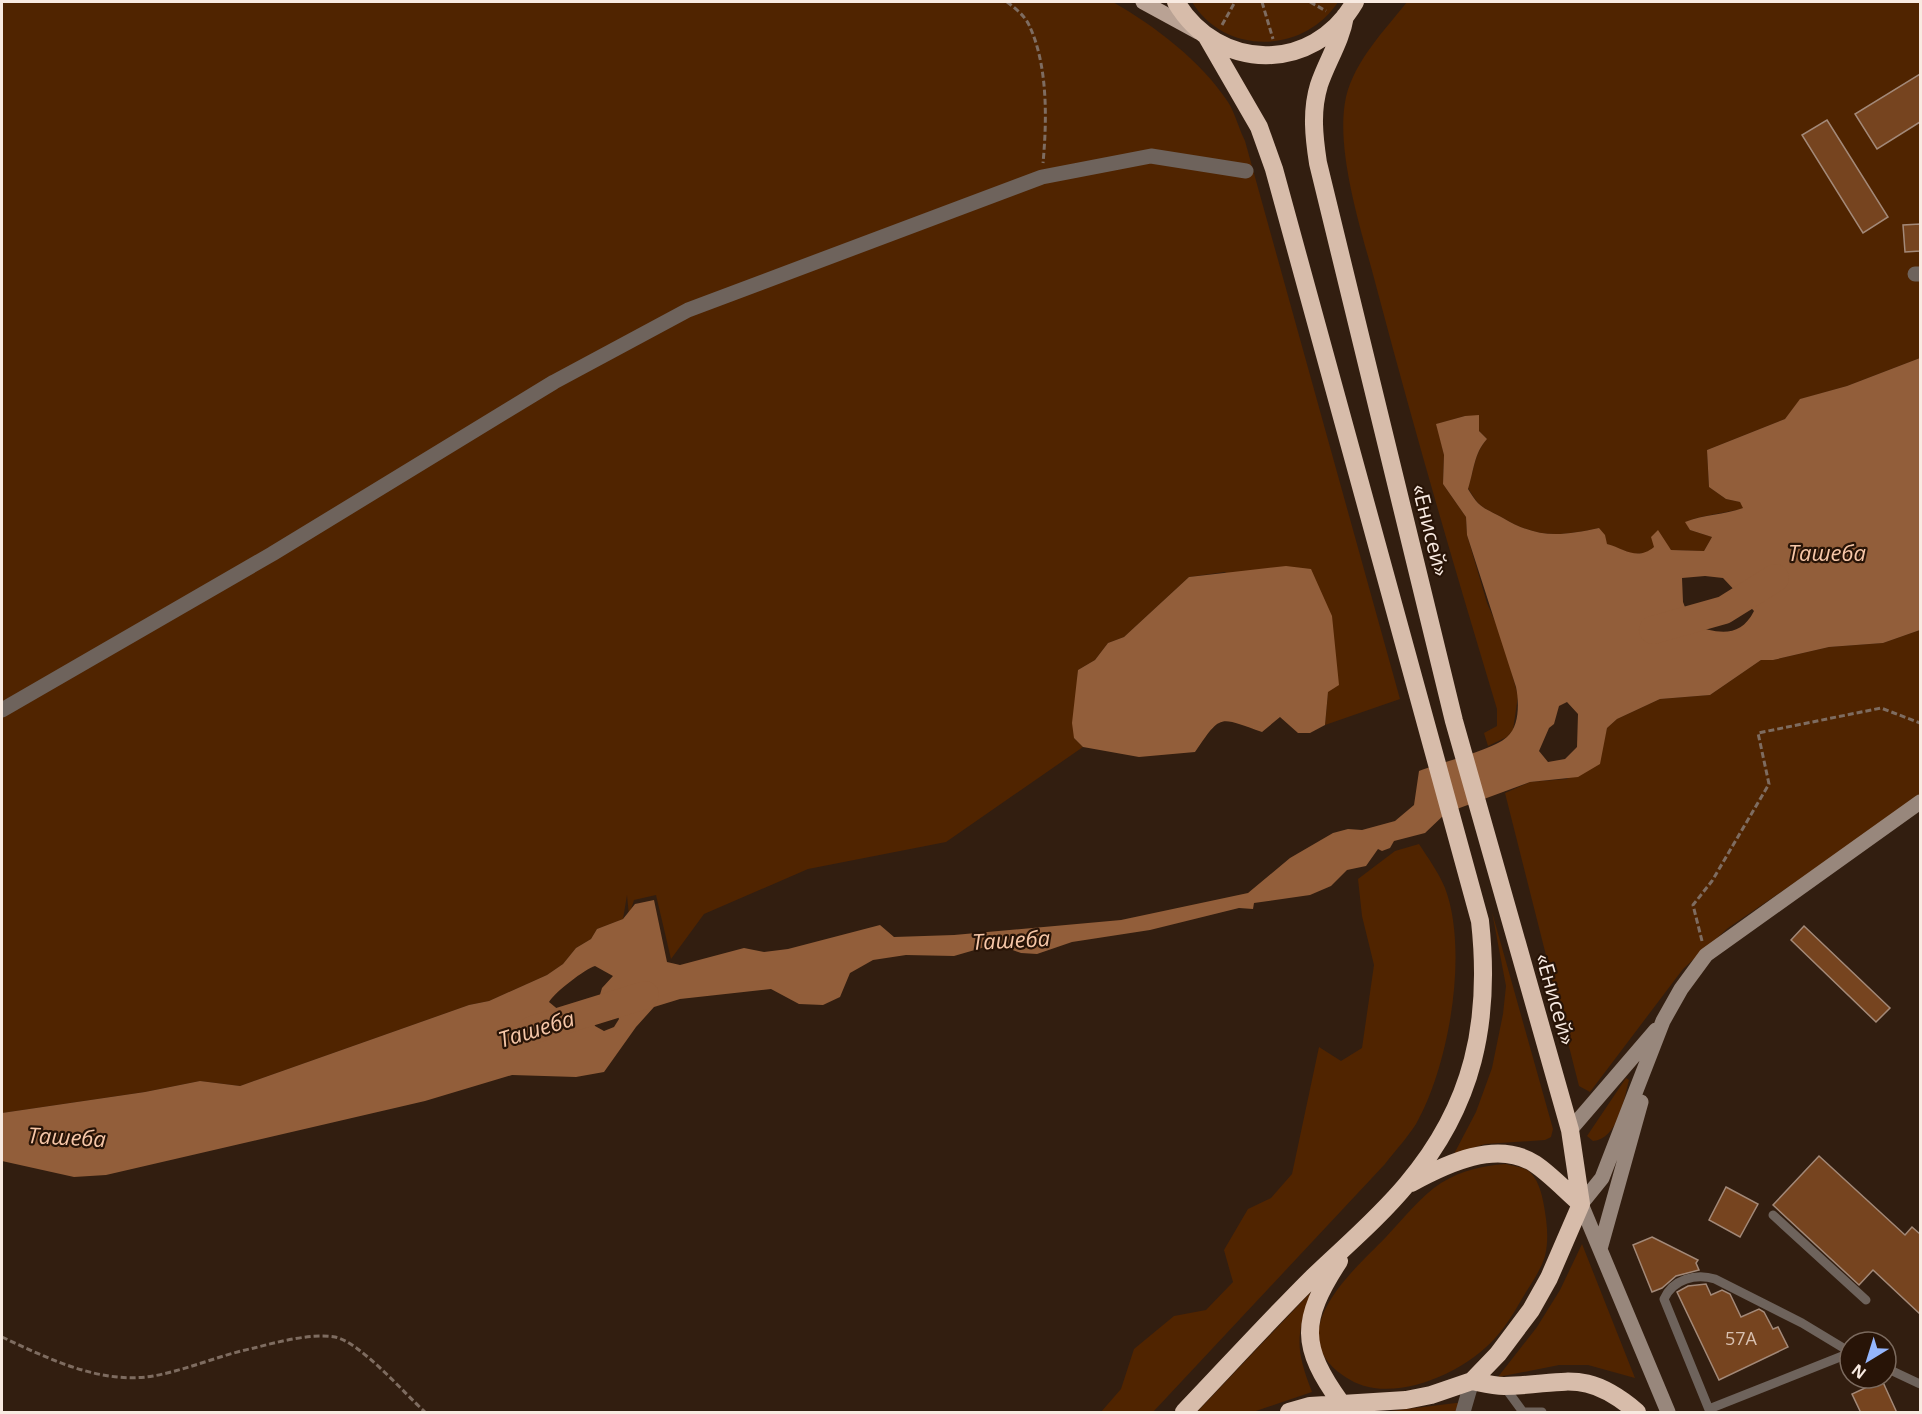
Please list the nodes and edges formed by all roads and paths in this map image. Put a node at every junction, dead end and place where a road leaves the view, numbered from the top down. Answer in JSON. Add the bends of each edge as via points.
{"nodes":[{"id":1,"x":1007,"y":2,"type":"edge"},
{"id":2,"x":1143,"y":2,"type":"edge"},
{"id":3,"x":1176,"y":2,"type":"edge"},
{"id":4,"x":1235,"y":2,"type":"edge"},
{"id":5,"x":1262,"y":2,"type":"edge"},
{"id":6,"x":1352,"y":5,"type":"edge"},
{"id":7,"x":1207,"y":37,"type":"junction"},
{"id":8,"x":1278,"y":55,"type":"junction"},
{"id":9,"x":1246,"y":171,"type":"dead end"},
{"id":10,"x":1042,"y":177,"type":"junction"},
{"id":11,"x":2,"y":710,"type":"edge"},
{"id":12,"x":1920,"y":723,"type":"edge"},
{"id":13,"x":1920,"y":802,"type":"edge"},
{"id":14,"x":1706,"y":955,"type":"junction"},
{"id":15,"x":1664,"y":1021,"type":"junction"},
{"id":16,"x":1570,"y":1130,"type":"junction"},
{"id":17,"x":1407,"y":1185,"type":"junction"},
{"id":18,"x":1581,"y":1204,"type":"junction"},
{"id":19,"x":1773,"y":1215,"type":"dead end"},
{"id":20,"x":1357,"y":1234,"type":"junction"},
{"id":21,"x":1600,"y":1249,"type":"junction"},
{"id":22,"x":1866,"y":1300,"type":"dead end"},
{"id":23,"x":2,"y":1336,"type":"edge"},
{"id":24,"x":1838,"y":1345,"type":"edge"},
{"id":25,"x":1838,"y":1357,"type":"edge"},
{"id":26,"x":1898,"y":1374,"type":"edge"},
{"id":27,"x":1472,"y":1381,"type":"junction"},
{"id":28,"x":1920,"y":1384,"type":"edge"},
{"id":29,"x":1504,"y":1386,"type":"junction"},
{"id":30,"x":1344,"y":1408,"type":"edge"},
{"id":31,"x":1710,"y":1411,"type":"edge"},
{"id":32,"x":425,"y":1413,"type":"edge"},
{"id":33,"x":1184,"y":1413,"type":"edge"},
{"id":34,"x":1289,"y":1413,"type":"edge"},
{"id":35,"x":1463,"y":1413,"type":"edge"},
{"id":36,"x":1542,"y":1413,"type":"edge"},
{"id":37,"x":1637,"y":1413,"type":"edge"},
{"id":38,"x":1668,"y":1413,"type":"edge"}],
"edges":[{"from":1,"to":10,"type":"path","via":[[1028,23],[1041,71],[1045,135]]},
{"from":2,"to":7,"type":"main road"},
{"from":3,"to":7,"type":"highway","name":"«Енисей»"},
{"from":4,"to":7,"type":"path","via":[[1220,30]]},
{"from":5,"to":8,"type":"path"},
{"from":6,"to":8,"type":"highway","name":"«Енисей»","via":[[1335,28],[1308,46]]},
{"from":6,"to":16,"type":"highway","name":"«Енисей»","via":[[1315,102],[1318,163],[1454,721]]},
{"from":7,"to":8,"type":"highway","name":"«Енисей»","via":[[1241,53]]},
{"from":7,"to":17,"type":"highway","name":"«Енисей»","via":[[1259,126],[1274,170],[1480,921],[1484,1005],[1470,1073],[1433,1150]]},
{"from":9,"to":10,"type":"street","via":[[1150,156]]},
{"from":10,"to":11,"type":"street","via":[[688,310],[554,382],[272,554]]},
{"from":12,"to":14,"type":"path","via":[[1881,708],[1758,733],[1769,784],[1712,881],[1693,905]]},
{"from":13,"to":14,"type":"street"},
{"from":14,"to":15,"type":"street"},
{"from":15,"to":16,"type":"street"},
{"from":15,"to":18,"type":"street","via":[[1602,1178]]},
{"from":15,"to":21,"type":"street"},
{"from":16,"to":18,"type":"highway","name":"«Енисей»"},
{"from":17,"to":18,"type":"highway","name":"«Енисей»","via":[[1457,1161],[1492,1154],[1516,1155],[1536,1165]]},
{"from":17,"to":20,"type":"highway","name":"«Енисей»"},
{"from":18,"to":21,"type":"street"},
{"from":18,"to":27,"type":"highway","via":[[1531,1310]]},
{"from":19,"to":22,"type":"lane"},
{"from":20,"to":30,"type":"highway","name":"«Енисей»","via":[[1326,1283],[1310,1323],[1311,1353]]},
{"from":20,"to":33,"type":"highway","name":"«Енисей»"},
{"from":21,"to":38,"type":"street"},
{"from":23,"to":32,"type":"path","via":[[48,1359],[106,1375],[152,1376],[291,1339],[336,1337],[362,1352]]},
{"from":24,"to":31,"type":"lane","via":[[1715,1279],[1692,1276],[1669,1290],[1664,1299]]},
{"from":25,"to":31,"type":"lane"},
{"from":26,"to":28,"type":"lane"},
{"from":27,"to":29,"type":"highway"},
{"from":27,"to":30,"type":"highway","via":[[1431,1395]]},
{"from":27,"to":35,"type":"street"},
{"from":29,"to":36,"type":"lane","via":[[1524,1412]]},
{"from":29,"to":37,"type":"highway","via":[[1576,1381],[1612,1393]]},
{"from":30,"to":34,"type":"highway","via":[[1311,1406]]}]}
